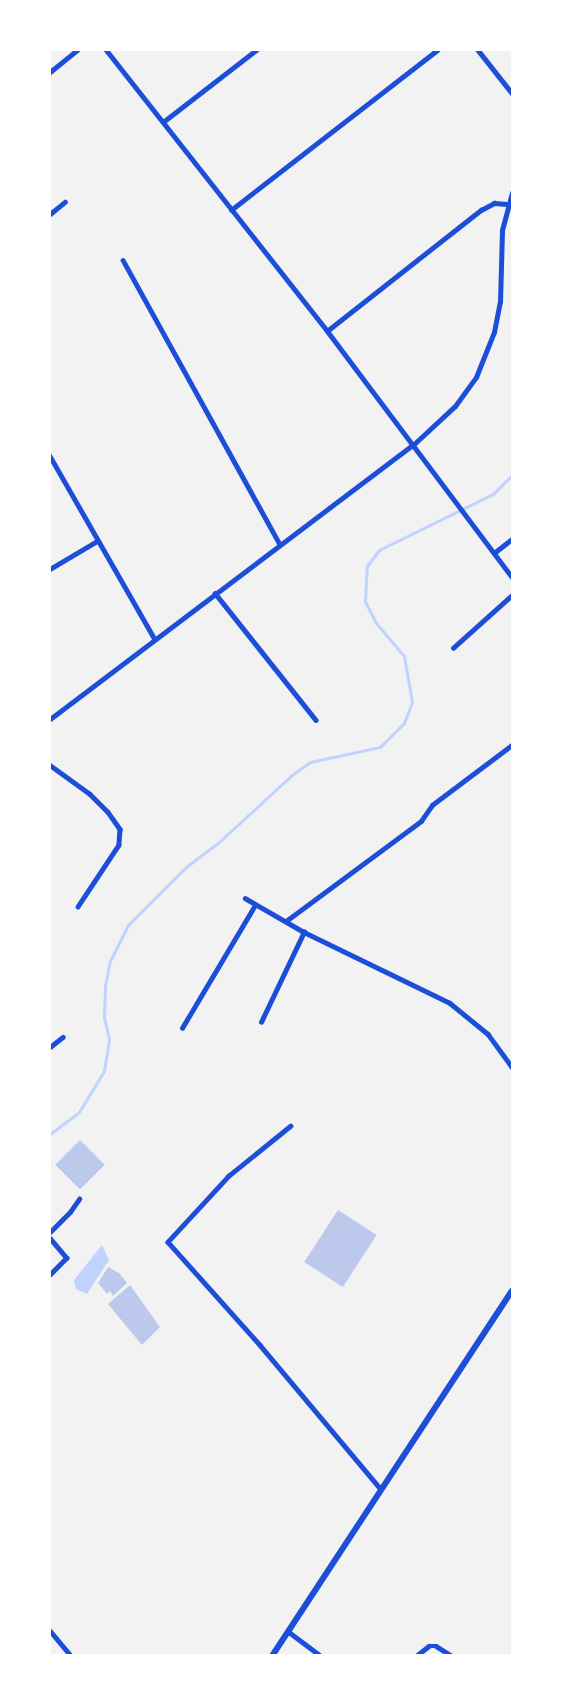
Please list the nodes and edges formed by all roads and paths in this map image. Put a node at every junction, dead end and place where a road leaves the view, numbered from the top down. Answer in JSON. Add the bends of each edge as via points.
{"nodes":[{"id":1,"x":76,"y":50,"type":"edge"},
{"id":2,"x":106,"y":50,"type":"edge"},
{"id":3,"x":256,"y":50,"type":"edge"},
{"id":4,"x":437,"y":50,"type":"edge"},
{"id":5,"x":478,"y":50,"type":"edge"},
{"id":6,"x":50,"y":72,"type":"edge"},
{"id":7,"x":513,"y":93,"type":"edge"},
{"id":8,"x":163,"y":122,"type":"junction"},
{"id":9,"x":513,"y":192,"type":"edge"},
{"id":10,"x":65,"y":202,"type":"dead end"},
{"id":11,"x":507,"y":204,"type":"junction"},
{"id":12,"x":231,"y":210,"type":"junction"},
{"id":13,"x":50,"y":214,"type":"edge"},
{"id":14,"x":123,"y":260,"type":"dead end"},
{"id":15,"x":327,"y":331,"type":"junction"},
{"id":16,"x":414,"y":444,"type":"junction"},
{"id":17,"x":50,"y":456,"type":"edge"},
{"id":18,"x":513,"y":539,"type":"edge"},
{"id":19,"x":97,"y":541,"type":"junction"},
{"id":20,"x":280,"y":544,"type":"junction"},
{"id":21,"x":494,"y":553,"type":"junction"},
{"id":22,"x":50,"y":569,"type":"edge"},
{"id":23,"x":513,"y":577,"type":"edge"},
{"id":24,"x":215,"y":593,"type":"junction"},
{"id":25,"x":513,"y":595,"type":"edge"},
{"id":26,"x":155,"y":639,"type":"junction"},
{"id":27,"x":453,"y":648,"type":"dead end"},
{"id":28,"x":50,"y":719,"type":"edge"},
{"id":29,"x":316,"y":720,"type":"dead end"},
{"id":30,"x":513,"y":745,"type":"edge"},
{"id":31,"x":50,"y":765,"type":"edge"},
{"id":32,"x":245,"y":898,"type":"dead end"},
{"id":33,"x":255,"y":905,"type":"junction"},
{"id":34,"x":78,"y":907,"type":"dead end"},
{"id":35,"x":286,"y":921,"type":"junction"},
{"id":36,"x":304,"y":932,"type":"junction"},
{"id":37,"x":261,"y":1022,"type":"dead end"},
{"id":38,"x":182,"y":1028,"type":"dead end"},
{"id":39,"x":63,"y":1037,"type":"dead end"},
{"id":40,"x":50,"y":1047,"type":"edge"},
{"id":41,"x":513,"y":1066,"type":"edge"},
{"id":42,"x":291,"y":1126,"type":"dead end"},
{"id":43,"x":79,"y":1199,"type":"dead end"},
{"id":44,"x":50,"y":1232,"type":"edge"},
{"id":45,"x":50,"y":1238,"type":"edge"},
{"id":46,"x":50,"y":1275,"type":"edge"},
{"id":47,"x":513,"y":1291,"type":"edge"},
{"id":48,"x":381,"y":1489,"type":"junction"},
{"id":49,"x":50,"y":1631,"type":"edge"},
{"id":50,"x":289,"y":1632,"type":"junction"},
{"id":51,"x":71,"y":1656,"type":"edge"},
{"id":52,"x":272,"y":1656,"type":"edge"},
{"id":53,"x":321,"y":1656,"type":"edge"},
{"id":54,"x":416,"y":1656,"type":"edge"},
{"id":55,"x":452,"y":1656,"type":"edge"}],
"edges":[{"from":1,"to":6,"type":"street"},
{"from":2,"to":8,"type":"street"},
{"from":3,"to":8,"type":"street"},
{"from":4,"to":12,"type":"street"},
{"from":5,"to":7,"type":"street"},
{"from":8,"to":12,"type":"street"},
{"from":9,"to":11,"type":"street"},
{"from":10,"to":13,"type":"street"},
{"from":11,"to":15,"type":"street","via":[[494,202],[481,210]]},
{"from":11,"to":16,"type":"street","via":[[499,309],[487,353],[465,393],[441,422]]},
{"from":12,"to":15,"type":"street"},
{"from":14,"to":20,"type":"street"},
{"from":15,"to":16,"type":"street"},
{"from":16,"to":20,"type":"street"},
{"from":16,"to":21,"type":"street"},
{"from":17,"to":19,"type":"street"},
{"from":18,"to":21,"type":"street"},
{"from":19,"to":22,"type":"street"},
{"from":19,"to":26,"type":"street"},
{"from":20,"to":24,"type":"street"},
{"from":21,"to":23,"type":"street"},
{"from":24,"to":26,"type":"street"},
{"from":24,"to":29,"type":"street"},
{"from":25,"to":27,"type":"street"},
{"from":26,"to":28,"type":"street"},
{"from":30,"to":35,"type":"street","via":[[432,805],[421,821]]},
{"from":31,"to":34,"type":"street","via":[[90,795],[120,829],[119,845]]},
{"from":32,"to":33,"type":"street"},
{"from":33,"to":35,"type":"street"},
{"from":33,"to":38,"type":"street"},
{"from":35,"to":36,"type":"street"},
{"from":36,"to":37,"type":"street"},
{"from":36,"to":41,"type":"street","via":[[450,1003],[488,1034]]},
{"from":39,"to":40,"type":"street"},
{"from":42,"to":48,"type":"street","via":[[229,1176],[168,1242]]},
{"from":43,"to":44,"type":"street"},
{"from":45,"to":46,"type":"street","via":[[68,1258]]},
{"from":47,"to":48,"type":"main road"},
{"from":48,"to":50,"type":"main road"},
{"from":49,"to":51,"type":"street"},
{"from":50,"to":52,"type":"main road"},
{"from":50,"to":53,"type":"street"},
{"from":54,"to":55,"type":"street","via":[[429,1646],[436,1646]]}]}
